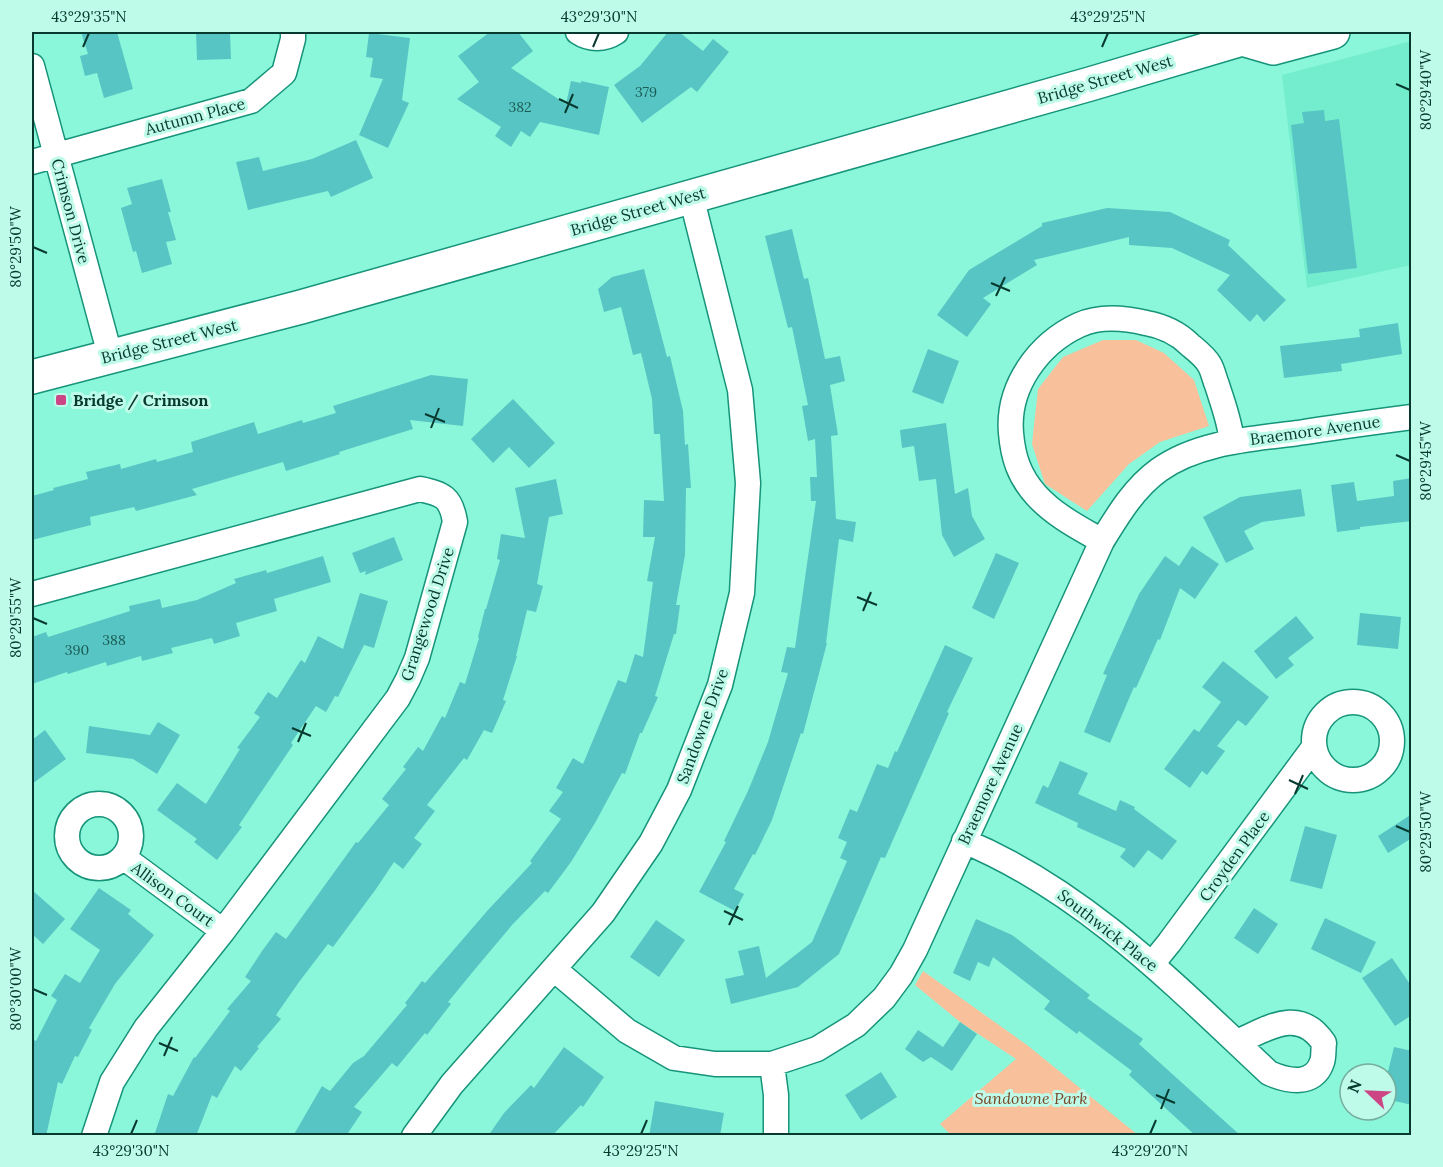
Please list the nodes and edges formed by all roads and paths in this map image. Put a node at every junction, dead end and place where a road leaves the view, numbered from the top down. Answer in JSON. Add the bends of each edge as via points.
{"nodes":[{"id":1,"x":293,"y":32,"type":"edge"},
{"id":2,"x":578,"y":32,"type":"edge"},
{"id":3,"x":616,"y":32,"type":"edge"},
{"id":4,"x":1333,"y":32,"type":"edge"},
{"id":5,"x":1247,"y":35,"type":"edge"},
{"id":6,"x":32,"y":66,"type":"edge"},
{"id":7,"x":56,"y":155,"type":"junction"},
{"id":8,"x":32,"y":162,"type":"edge"},
{"id":9,"x":691,"y":196,"type":"junction"},
{"id":10,"x":110,"y":356,"type":"junction"},
{"id":11,"x":32,"y":377,"type":"edge"},
{"id":12,"x":1412,"y":417,"type":"edge"},
{"id":13,"x":1232,"y":442,"type":"junction"},
{"id":14,"x":1102,"y":541,"type":"junction"},
{"id":15,"x":32,"y":594,"type":"edge"},
{"id":16,"x":1314,"y":747,"type":"dead end"},
{"id":17,"x":964,"y":841,"type":"junction"},
{"id":18,"x":123,"y":857,"type":"dead end"},
{"id":19,"x":223,"y":931,"type":"junction"},
{"id":20,"x":1152,"y":963,"type":"junction"},
{"id":21,"x":554,"y":969,"type":"junction"},
{"id":22,"x":1237,"y":1042,"type":"dead end"},
{"id":23,"x":772,"y":1064,"type":"junction"},
{"id":24,"x":94,"y":1136,"type":"edge"},
{"id":25,"x":414,"y":1136,"type":"edge"},
{"id":26,"x":776,"y":1136,"type":"edge"}],
"edges":[{"from":1,"to":7,"type":"street","name":"Autumn Place","via":[[284,74],[251,101]]},
{"from":2,"to":3,"type":"street","via":[[592,38]]},
{"from":4,"to":5,"type":"main road","name":"Bridge Street West","via":[[1273,48]]},
{"from":5,"to":9,"type":"main road","name":"Bridge Street West"},
{"from":6,"to":7,"type":"street","name":"Crimson Drive"},
{"from":7,"to":8,"type":"street","name":"Autumn Place"},
{"from":7,"to":10,"type":"street","name":"Crimson Drive"},
{"from":9,"to":10,"type":"main road","name":"Bridge Street West","via":[[290,310]]},
{"from":9,"to":21,"type":"street","name":"Sandowne Drive","via":[[740,390],[748,483],[742,593],[720,685],[679,790],[651,843],[603,914]]},
{"from":10,"to":11,"type":"main road","name":"Bridge Street West"},
{"from":12,"to":13,"type":"street","name":"Braemore Avenue"},
{"from":13,"to":14,"type":"street","name":"Braemore Avenue","via":[[1180,458],[1158,470],[1123,507]]},
{"from":13,"to":14,"type":"street","via":[[1230,423],[1209,363],[1182,337],[1162,326],[1128,318],[1081,324],[1055,339],[1036,357],[1014,398],[1012,451],[1017,468],[1035,494],[1052,510]]},
{"from":14,"to":17,"type":"street","name":"Braemore Avenue"},
{"from":15,"to":19,"type":"street","name":"Grangewood Drive","via":[[420,489],[439,493],[453,507],[455,522],[417,658],[398,698]]},
{"from":16,"to":20,"type":"street","name":"Croyden Place"},
{"from":17,"to":20,"type":"street","name":"Southwick Place","via":[[1059,891]]},
{"from":17,"to":23,"type":"street","name":"Braemore Avenue","via":[[915,950],[884,998],[856,1025],[817,1049]]},
{"from":18,"to":19,"type":"street","name":"Allison Court"},
{"from":19,"to":24,"type":"street","name":"Grangewood Drive","via":[[146,1028],[123,1064],[112,1082]]},
{"from":20,"to":22,"type":"street","name":"Southwick Place"},
{"from":21,"to":23,"type":"street","name":"Braemore Avenue","via":[[627,1031],[675,1058],[715,1064]]},
{"from":21,"to":25,"type":"street","name":"Sandowne Drive","via":[[452,1084]]},
{"from":23,"to":26,"type":"street"}]}
